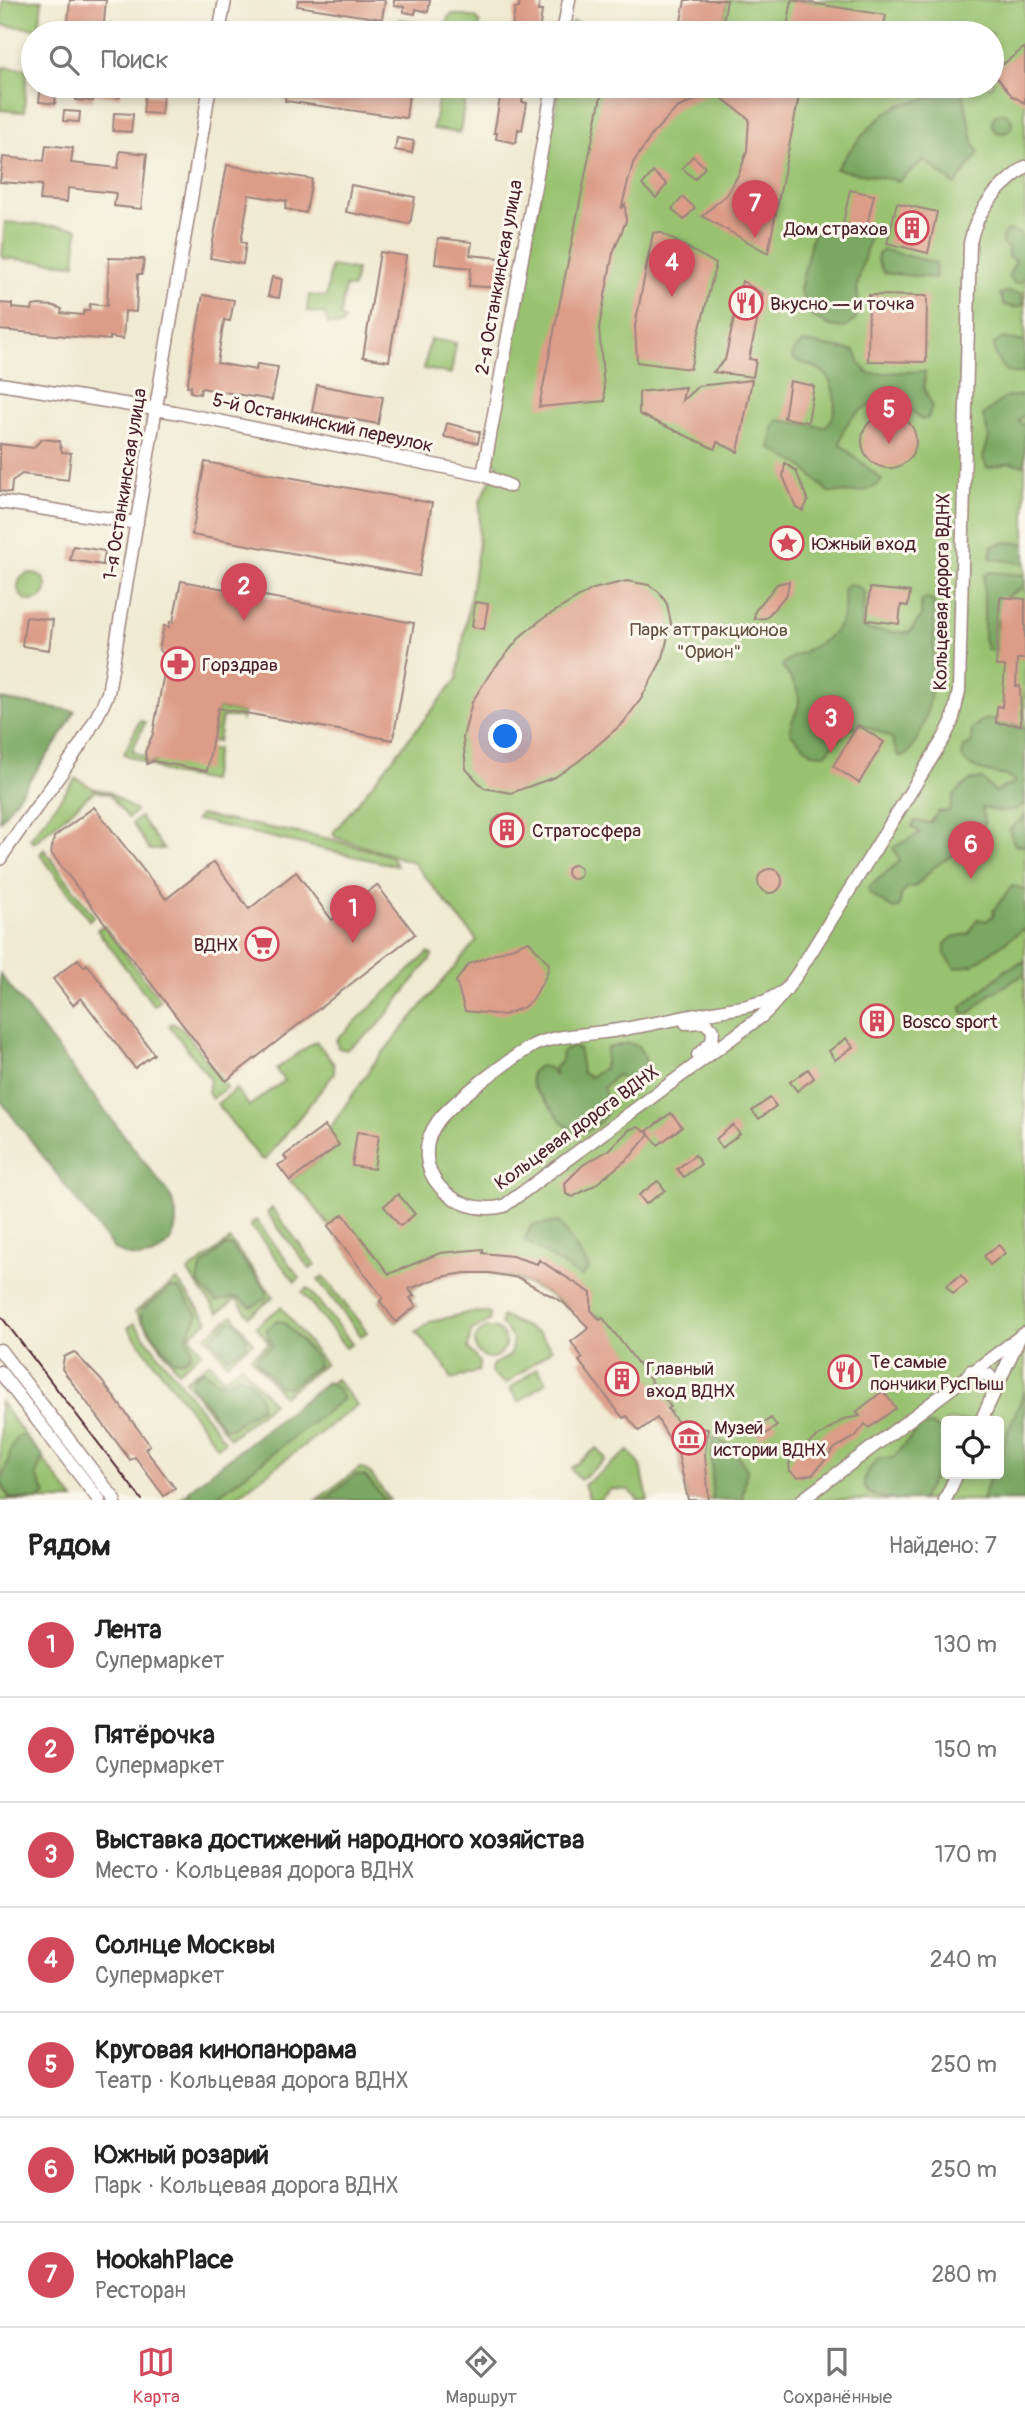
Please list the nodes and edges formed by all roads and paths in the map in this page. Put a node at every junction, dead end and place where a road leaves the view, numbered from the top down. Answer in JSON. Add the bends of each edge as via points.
{"nodes":[{"id":1,"x":225,"y":0,"type":"edge"},
{"id":2,"x":569,"y":0,"type":"edge"},
{"id":3,"x":221,"y":21,"type":"edge"},
{"id":4,"x":565,"y":21,"type":"edge"},
{"id":5,"x":208,"y":98,"type":"edge"},
{"id":6,"x":551,"y":98,"type":"edge"},
{"id":7,"x":1025,"y":167,"type":"edge"},
{"id":8,"x":0,"y":384,"type":"edge"},
{"id":9,"x":156,"y":408,"type":"junction"},
{"id":10,"x":483,"y":475,"type":"junction"},
{"id":11,"x":510,"y":486,"type":"dead end"},
{"id":12,"x":0,"y":502,"type":"edge"},
{"id":13,"x":137,"y":523,"type":"junction"},
{"id":14,"x":0,"y":859,"type":"edge"},
{"id":15,"x":786,"y":990,"type":"junction"},
{"id":16,"x":648,"y":1025,"type":"junction"},
{"id":17,"x":676,"y":1077,"type":"junction"},
{"id":18,"x":1023,"y":1334,"type":"edge"},
{"id":19,"x":0,"y":1350,"type":"edge"},
{"id":20,"x":971,"y":1371,"type":"junction"},
{"id":21,"x":0,"y":1372,"type":"edge"},
{"id":22,"x":992,"y":1397,"type":"junction"},
{"id":23,"x":983,"y":1416,"type":"edge"},
{"id":24,"x":954,"y":1479,"type":"edge"},
{"id":25,"x":99,"y":1500,"type":"edge"},
{"id":26,"x":115,"y":1500,"type":"edge"},
{"id":27,"x":802,"y":1500,"type":"edge"},
{"id":28,"x":944,"y":1500,"type":"edge"}],
"edges":[{"from":1,"to":3,"type":"street"},
{"from":2,"to":4,"type":"street"},
{"from":5,"to":9,"type":"street","name":"1-я Останкинская улица"},
{"from":6,"to":10,"type":"street","name":"2-я Останкинская улица"},
{"from":7,"to":15,"type":"street","name":"Кольцевая дорога ВДНХ","via":[[983,207],[970,243],[957,707],[944,737]]},
{"from":8,"to":9,"type":"street","name":"5-й Останкинский переулок"},
{"from":9,"to":10,"type":"street","name":"5-й Останкинский переулок"},
{"from":9,"to":13,"type":"street","name":"1-я Останкинская улица"},
{"from":10,"to":11,"type":"street","name":"5-й Останкинский переулок"},
{"from":12,"to":13,"type":"street"},
{"from":13,"to":14,"type":"street","name":"1-я Останкинская улица","via":[[113,669],[101,711]]},
{"from":15,"to":16,"type":"street","name":"Кольцевая дорога ВДНХ","via":[[755,1004]]},
{"from":15,"to":17,"type":"street","name":"Кольцевая дорога ВДНХ","via":[[762,1016],[688,1073]]},
{"from":16,"to":17,"type":"street","via":[[700,1021],[713,1030],[709,1047]]},
{"from":16,"to":17,"type":"street","name":"Кольцевая дорога ВДНХ","via":[[547,1041],[527,1050],[438,1121],[428,1148],[432,1177],[459,1204],[481,1209],[504,1206]]},
{"from":18,"to":20,"type":"street"},
{"from":18,"to":22,"type":"street"},
{"from":19,"to":26,"type":"street"},
{"from":20,"to":22,"type":"street","via":[[989,1376]]},
{"from":20,"to":27,"type":"street"},
{"from":21,"to":25,"type":"street"},
{"from":22,"to":23,"type":"street"},
{"from":24,"to":28,"type":"street"}]}
